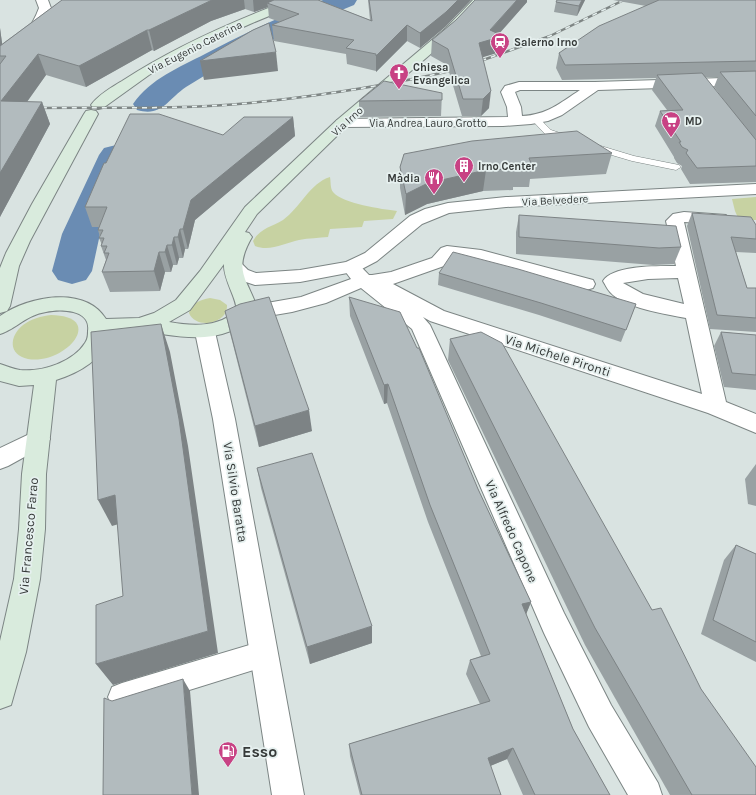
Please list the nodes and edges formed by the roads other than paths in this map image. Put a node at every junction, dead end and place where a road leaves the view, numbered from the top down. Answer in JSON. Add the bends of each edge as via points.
{"nodes":[{"id":1,"x":42,"y":0,"type":"edge"},
{"id":2,"x":299,"y":0,"type":"edge"},
{"id":3,"x":479,"y":0,"type":"edge"},
{"id":4,"x":0,"y":60,"type":"edge"},
{"id":5,"x":756,"y":81,"type":"edge"},
{"id":6,"x":700,"y":82,"type":"junction"},
{"id":7,"x":595,"y":86,"type":"junction"},
{"id":8,"x":709,"y":94,"type":"edge"},
{"id":9,"x":536,"y":119,"type":"junction"},
{"id":10,"x":513,"y":121,"type":"junction"},
{"id":11,"x":342,"y":123,"type":"junction"},
{"id":12,"x":676,"y":167,"type":"dead end"},
{"id":13,"x":756,"y":189,"type":"edge"},
{"id":14,"x":251,"y":211,"type":"junction"},
{"id":15,"x":724,"y":219,"type":"edge"},
{"id":16,"x":233,"y":265,"type":"junction"},
{"id":17,"x":364,"y":271,"type":"junction"},
{"id":18,"x":686,"y":272,"type":"junction"},
{"id":19,"x":586,"y":284,"type":"dead end"},
{"id":20,"x":246,"y":313,"type":"junction"},
{"id":21,"x":696,"y":313,"type":"junction"},
{"id":22,"x":1,"y":317,"type":"edge"},
{"id":23,"x":139,"y":325,"type":"junction"},
{"id":24,"x":99,"y":327,"type":"junction"},
{"id":25,"x":205,"y":332,"type":"junction"},
{"id":26,"x":0,"y":372,"type":"edge"},
{"id":27,"x":46,"y":376,"type":"junction"},
{"id":28,"x":716,"y":407,"type":"junction"},
{"id":29,"x":750,"y":416,"type":"edge"},
{"id":30,"x":38,"y":439,"type":"junction"},
{"id":31,"x":0,"y":459,"type":"edge"},
{"id":32,"x":262,"y":654,"type":"junction"},
{"id":33,"x":0,"y":694,"type":"edge"},
{"id":34,"x":122,"y":697,"type":"edge"},
{"id":35,"x":288,"y":795,"type":"edge"},
{"id":36,"x":646,"y":795,"type":"edge"}],
"edges":[{"from":1,"to":4,"type":"street","via":[[44,12],[30,36]]},
{"from":2,"to":22,"type":"main road","name":"Via Eugenio Caterina","via":[[212,36],[127,83],[94,109],[22,237],[1,295]]},
{"from":3,"to":11,"type":"main road","name":"Via Irno","via":[[450,31]]},
{"from":5,"to":6,"type":"street"},
{"from":6,"to":7,"type":"street"},
{"from":6,"to":8,"type":"street"},
{"from":7,"to":9,"type":"street","name":"Via Andrea Lauro Grotto","via":[[557,112]]},
{"from":7,"to":10,"type":"street","via":[[519,86],[510,89],[508,92],[515,117]]},
{"from":9,"to":10,"type":"street","name":"Via Andrea Lauro Grotto"},
{"from":9,"to":12,"type":"lane","via":[[548,132],[632,158]]},
{"from":10,"to":11,"type":"street","name":"Via Andrea Lauro Grotto"},
{"from":11,"to":14,"type":"main road","name":"Via Irno"},
{"from":13,"to":17,"type":"street","name":"Via Belvedere","via":[[506,202],[448,208],[416,220]]},
{"from":14,"to":16,"type":"main road","via":[[246,232],[235,251]]},
{"from":14,"to":23,"type":"main road","name":"Via Irno","via":[[189,298],[167,314]]},
{"from":15,"to":18,"type":"street","via":[[684,217],[675,221]]},
{"from":16,"to":17,"type":"street","name":"Via Belvedere","via":[[241,274],[255,279]]},
{"from":16,"to":20,"type":"main road","via":[[235,279],[247,307]]},
{"from":17,"to":19,"type":"street","via":[[394,278],[438,262],[447,252],[481,256]]},
{"from":17,"to":20,"type":"street","name":"Via Belvedere","via":[[321,298],[292,306]]},
{"from":17,"to":28,"type":"street","name":"Via Michele Pironti","via":[[437,316]]},
{"from":17,"to":36,"type":"street","name":"Via Alfredo Capone","via":[[420,325],[554,623],[600,716]]},
{"from":18,"to":21,"type":"street"},
{"from":18,"to":21,"type":"street","via":[[616,278],[612,281],[616,288],[644,301]]},
{"from":20,"to":25,"type":"main road","via":[[243,318]]},
{"from":21,"to":28,"type":"street","via":[[708,337]]},
{"from":22,"to":24,"type":"main road","via":[[47,304],[63,304],[88,310]]},
{"from":23,"to":24,"type":"main road"},
{"from":23,"to":25,"type":"main road"},
{"from":24,"to":27,"type":"main road","via":[[98,338],[91,350],[69,367]]},
{"from":25,"to":32,"type":"street","name":"Via Silvio Baratta","via":[[224,419]]},
{"from":26,"to":27,"type":"main road","via":[[27,378]]},
{"from":27,"to":30,"type":"main road","name":"Via Francesco Farao"},
{"from":28,"to":29,"type":"street","name":"Via Michele Pironti"},
{"from":30,"to":31,"type":"street"},
{"from":30,"to":33,"type":"main road","name":"Via Francesco Farao","via":[[27,579],[12,652]]},
{"from":32,"to":34,"type":"street"},
{"from":32,"to":35,"type":"street","name":"Via Silvio Baratta"}]}
